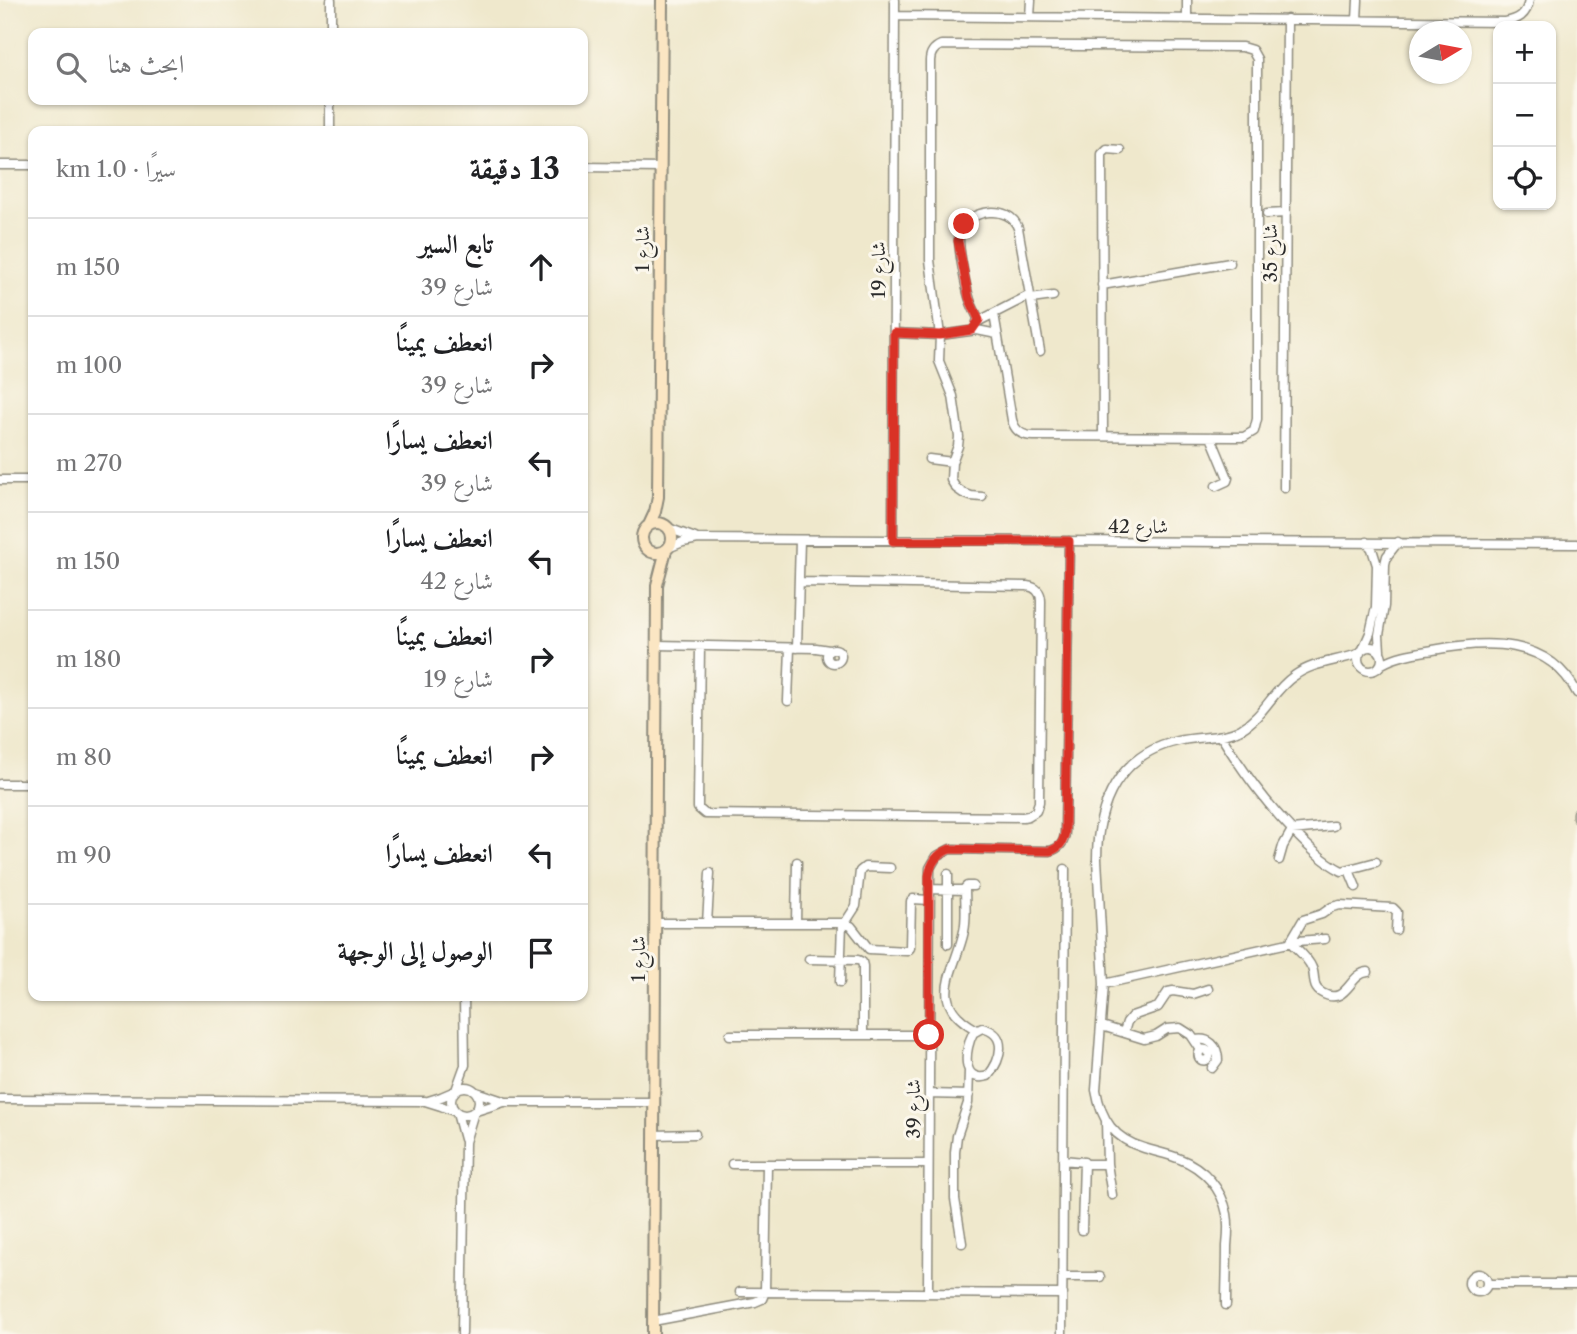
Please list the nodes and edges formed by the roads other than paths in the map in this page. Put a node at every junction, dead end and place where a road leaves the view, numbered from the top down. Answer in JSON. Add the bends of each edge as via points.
{"nodes":[{"id":1,"x":331,"y":0,"type":"edge"},
{"id":2,"x":662,"y":0,"type":"edge"},
{"id":3,"x":895,"y":0,"type":"edge"},
{"id":4,"x":1031,"y":0,"type":"edge"},
{"id":5,"x":1187,"y":0,"type":"edge"},
{"id":6,"x":1358,"y":0,"type":"edge"},
{"id":7,"x":1529,"y":0,"type":"edge"},
{"id":8,"x":895,"y":16,"type":"junction"},
{"id":9,"x":1030,"y":17,"type":"junction"},
{"id":10,"x":1187,"y":18,"type":"junction"},
{"id":11,"x":1287,"y":19,"type":"junction"},
{"id":12,"x":1357,"y":20,"type":"junction"},
{"id":13,"x":331,"y":28,"type":"edge"},
{"id":14,"x":330,"y":105,"type":"edge"},
{"id":15,"x":330,"y":126,"type":"edge"},
{"id":16,"x":1119,"y":150,"type":"dead end"},
{"id":17,"x":0,"y":165,"type":"edge"},
{"id":18,"x":28,"y":165,"type":"edge"},
{"id":19,"x":588,"y":167,"type":"edge"},
{"id":20,"x":661,"y":168,"type":"junction"},
{"id":21,"x":1286,"y":213,"type":"junction"},
{"id":22,"x":1262,"y":214,"type":"junction"},
{"id":23,"x":1230,"y":263,"type":"dead end"},
{"id":24,"x":1102,"y":285,"type":"junction"},
{"id":25,"x":1053,"y":296,"type":"dead end"},
{"id":26,"x":1031,"y":297,"type":"junction"},
{"id":27,"x":994,"y":314,"type":"junction"},
{"id":28,"x":979,"y":320,"type":"junction"},
{"id":29,"x":972,"y":330,"type":"junction"},
{"id":30,"x":894,"y":333,"type":"junction"},
{"id":31,"x":997,"y":334,"type":"junction"},
{"id":32,"x":940,"y":335,"type":"junction"},
{"id":33,"x":1040,"y":351,"type":"dead end"},
{"id":34,"x":1103,"y":436,"type":"junction"},
{"id":35,"x":1211,"y":437,"type":"junction"},
{"id":36,"x":929,"y":459,"type":"dead end"},
{"id":37,"x":952,"y":462,"type":"junction"},
{"id":38,"x":0,"y":480,"type":"edge"},
{"id":39,"x":28,"y":480,"type":"edge"},
{"id":40,"x":1216,"y":486,"type":"dead end"},
{"id":41,"x":1284,"y":488,"type":"dead end"},
{"id":42,"x":658,"y":497,"type":"junction"},
{"id":43,"x":982,"y":497,"type":"dead end"},
{"id":44,"x":649,"y":525,"type":"junction"},
{"id":45,"x":667,"y":527,"type":"junction"},
{"id":46,"x":698,"y":538,"type":"junction"},
{"id":47,"x":800,"y":540,"type":"junction"},
{"id":48,"x":893,"y":541,"type":"junction"},
{"id":49,"x":1069,"y":541,"type":"junction"},
{"id":50,"x":1398,"y":541,"type":"junction"},
{"id":51,"x":1367,"y":542,"type":"junction"},
{"id":52,"x":1577,"y":544,"type":"edge"},
{"id":53,"x":667,"y":549,"type":"junction"},
{"id":54,"x":649,"y":550,"type":"junction"},
{"id":55,"x":799,"y":582,"type":"junction"},
{"id":56,"x":657,"y":585,"type":"junction"},
{"id":57,"x":657,"y":645,"type":"junction"},
{"id":58,"x":700,"y":646,"type":"junction"},
{"id":59,"x":794,"y":648,"type":"junction"},
{"id":60,"x":830,"y":650,"type":"dead end"},
{"id":61,"x":1361,"y":651,"type":"junction"},
{"id":62,"x":1381,"y":657,"type":"junction"},
{"id":63,"x":1342,"y":659,"type":"junction"},
{"id":64,"x":1359,"y":663,"type":"junction"},
{"id":65,"x":1577,"y":694,"type":"edge"},
{"id":66,"x":788,"y":701,"type":"dead end"},
{"id":67,"x":1221,"y":736,"type":"junction"},
{"id":68,"x":0,"y":784,"type":"edge"},
{"id":69,"x":28,"y":784,"type":"edge"},
{"id":70,"x":1333,"y":826,"type":"dead end"},
{"id":71,"x":1292,"y":830,"type":"junction"},
{"id":72,"x":1279,"y":860,"type":"dead end"},
{"id":73,"x":797,"y":862,"type":"dead end"},
{"id":74,"x":1376,"y":862,"type":"dead end"},
{"id":75,"x":890,"y":868,"type":"dead end"},
{"id":76,"x":1065,"y":869,"type":"dead end"},
{"id":77,"x":1349,"y":870,"type":"junction"},
{"id":78,"x":710,"y":873,"type":"dead end"},
{"id":79,"x":948,"y":874,"type":"dead end"},
{"id":80,"x":1356,"y":887,"type":"dead end"},
{"id":81,"x":929,"y":889,"type":"junction"},
{"id":82,"x":948,"y":890,"type":"junction"},
{"id":83,"x":929,"y":900,"type":"junction"},
{"id":84,"x":656,"y":923,"type":"junction"},
{"id":85,"x":707,"y":923,"type":"junction"},
{"id":86,"x":796,"y":923,"type":"junction"},
{"id":87,"x":843,"y":923,"type":"junction"},
{"id":88,"x":1396,"y":930,"type":"dead end"},
{"id":89,"x":1325,"y":939,"type":"dead end"},
{"id":90,"x":1290,"y":942,"type":"junction"},
{"id":91,"x":948,"y":944,"type":"dead end"},
{"id":92,"x":809,"y":959,"type":"dead end"},
{"id":93,"x":841,"y":960,"type":"junction"},
{"id":94,"x":1368,"y":972,"type":"dead end"},
{"id":95,"x":839,"y":982,"type":"dead end"},
{"id":96,"x":1104,"y":984,"type":"junction"},
{"id":97,"x":1208,"y":989,"type":"dead end"},
{"id":98,"x":464,"y":1001,"type":"edge"},
{"id":99,"x":1102,"y":1026,"type":"junction"},
{"id":100,"x":977,"y":1030,"type":"junction"},
{"id":101,"x":1124,"y":1032,"type":"junction"},
{"id":102,"x":730,"y":1035,"type":"dead end"},
{"id":103,"x":863,"y":1035,"type":"junction"},
{"id":104,"x":929,"y":1035,"type":"junction"},
{"id":105,"x":1195,"y":1040,"type":"junction"},
{"id":106,"x":465,"y":1065,"type":"junction"},
{"id":107,"x":969,"y":1071,"type":"junction"},
{"id":108,"x":988,"y":1076,"type":"junction"},
{"id":109,"x":456,"y":1090,"type":"junction"},
{"id":110,"x":476,"y":1091,"type":"junction"},
{"id":111,"x":929,"y":1094,"type":"junction"},
{"id":112,"x":969,"y":1095,"type":"junction"},
{"id":113,"x":0,"y":1099,"type":"edge"},
{"id":114,"x":425,"y":1101,"type":"junction"},
{"id":115,"x":506,"y":1102,"type":"junction"},
{"id":116,"x":654,"y":1102,"type":"junction"},
{"id":117,"x":475,"y":1111,"type":"junction"},
{"id":118,"x":457,"y":1113,"type":"junction"},
{"id":119,"x":1106,"y":1121,"type":"junction"},
{"id":120,"x":695,"y":1134,"type":"dead end"},
{"id":121,"x":654,"y":1135,"type":"junction"},
{"id":122,"x":465,"y":1142,"type":"junction"},
{"id":123,"x":1063,"y":1160,"type":"junction"},
{"id":124,"x":732,"y":1164,"type":"dead end"},
{"id":125,"x":767,"y":1164,"type":"junction"},
{"id":126,"x":928,"y":1164,"type":"junction"},
{"id":127,"x":1084,"y":1164,"type":"junction"},
{"id":128,"x":1107,"y":1164,"type":"junction"},
{"id":129,"x":1112,"y":1195,"type":"dead end"},
{"id":130,"x":1082,"y":1230,"type":"dead end"},
{"id":131,"x":962,"y":1243,"type":"dead end"},
{"id":132,"x":1063,"y":1277,"type":"junction"},
{"id":133,"x":1100,"y":1277,"type":"dead end"},
{"id":134,"x":1487,"y":1284,"type":"dead end"},
{"id":135,"x":1577,"y":1284,"type":"edge"},
{"id":136,"x":740,"y":1292,"type":"dead end"},
{"id":137,"x":765,"y":1292,"type":"junction"},
{"id":138,"x":928,"y":1293,"type":"junction"},
{"id":139,"x":1063,"y":1294,"type":"junction"},
{"id":140,"x":1226,"y":1305,"type":"dead end"},
{"id":141,"x":653,"y":1321,"type":"junction"},
{"id":142,"x":462,"y":1334,"type":"edge"},
{"id":143,"x":653,"y":1334,"type":"edge"},
{"id":144,"x":1062,"y":1334,"type":"edge"}],
"edges":[{"from":1,"to":13,"type":"street"},
{"from":2,"to":20,"type":"street","name":"شارع 1"},
{"from":3,"to":8,"type":"street","name":"شارع 19"},
{"from":4,"to":9,"type":"street"},
{"from":5,"to":10,"type":"street"},
{"from":6,"to":12,"type":"street"},
{"from":7,"to":12,"type":"street","via":[[1521,16],[1504,22]]},
{"from":8,"to":9,"type":"street"},
{"from":8,"to":30,"type":"street","name":"شارع 19"},
{"from":9,"to":10,"type":"street"},
{"from":10,"to":11,"type":"street"},
{"from":11,"to":12,"type":"street"},
{"from":11,"to":21,"type":"street","name":"شارع 35"},
{"from":14,"to":15,"type":"street"},
{"from":16,"to":24,"type":"street","via":[[1107,149],[1102,154]]},
{"from":17,"to":18,"type":"street"},
{"from":19,"to":20,"type":"street"},
{"from":20,"to":42,"type":"street","name":"شارع 1"},
{"from":21,"to":22,"type":"street"},
{"from":21,"to":41,"type":"street","name":"شارع 35"},
{"from":22,"to":32,"type":"street","via":[[1257,59],[1252,50],[937,47],[930,61],[930,260]]},
{"from":22,"to":35,"type":"street","via":[[1257,425],[1244,437]]},
{"from":23,"to":24,"type":"street"},
{"from":24,"to":34,"type":"street"},
{"from":25,"to":26,"type":"street"},
{"from":26,"to":27,"type":"street"},
{"from":26,"to":28,"type":"street","via":[[1016,222],[1000,212],[973,217],[964,224],[958,241],[969,298]]},
{"from":26,"to":33,"type":"street"},
{"from":27,"to":28,"type":"street"},
{"from":27,"to":31,"type":"street"},
{"from":28,"to":29,"type":"street"},
{"from":29,"to":31,"type":"street"},
{"from":29,"to":32,"type":"street"},
{"from":30,"to":32,"type":"street"},
{"from":30,"to":48,"type":"street","name":"شارع 19"},
{"from":31,"to":34,"type":"street","via":[[1017,430],[1028,436]]},
{"from":32,"to":37,"type":"street","via":[[939,361],[953,396],[959,433]]},
{"from":34,"to":35,"type":"street"},
{"from":35,"to":40,"type":"street","via":[[1228,478]]},
{"from":36,"to":37,"type":"street"},
{"from":37,"to":43,"type":"street","via":[[954,486]]},
{"from":38,"to":39,"type":"street"},
{"from":42,"to":44,"type":"street","name":"شارع 1"},
{"from":42,"to":45,"type":"street","name":"شارع 1"},
{"from":44,"to":45,"type":"street"},
{"from":44,"to":54,"type":"street","via":[[642,536]]},
{"from":45,"to":46,"type":"street","name":"شارع 42"},
{"from":45,"to":53,"type":"street","via":[[672,540]]},
{"from":46,"to":47,"type":"street","name":"شارع 42"},
{"from":46,"to":53,"type":"street","name":"شارع 42"},
{"from":47,"to":48,"type":"street","name":"شارع 42"},
{"from":47,"to":55,"type":"street"},
{"from":48,"to":49,"type":"street","name":"شارع 42"},
{"from":49,"to":51,"type":"street","name":"شارع 42"},
{"from":49,"to":81,"type":"street","name":"شارع 39","via":[[1063,842],[1050,851],[950,849],[933,862]]},
{"from":50,"to":51,"type":"street","name":"شارع 42"},
{"from":50,"to":52,"type":"street","name":"شارع 42"},
{"from":50,"to":62,"type":"street","via":[[1385,565]]},
{"from":51,"to":61,"type":"street","via":[[1376,556],[1376,607]]},
{"from":53,"to":54,"type":"street","via":[[659,553]]},
{"from":53,"to":56,"type":"street","name":"شارع 1"},
{"from":54,"to":56,"type":"street","name":"شارع 1"},
{"from":55,"to":58,"type":"street","via":[[1036,588],[1041,601],[1036,811],[1023,817],[705,814],[698,808]]},
{"from":55,"to":59,"type":"street"},
{"from":56,"to":57,"type":"street","name":"شارع 1"},
{"from":57,"to":58,"type":"street"},
{"from":57,"to":84,"type":"street","name":"شارع 1"},
{"from":58,"to":59,"type":"street"},
{"from":59,"to":60,"type":"street"},
{"from":59,"to":66,"type":"street"},
{"from":61,"to":62,"type":"street","via":[[1377,649]]},
{"from":61,"to":63,"type":"street"},
{"from":61,"to":64,"type":"street"},
{"from":62,"to":64,"type":"street","via":[[1376,670],[1364,670]]},
{"from":62,"to":65,"type":"street","via":[[1477,644],[1515,646],[1550,662]]},
{"from":63,"to":64,"type":"street"},
{"from":63,"to":67,"type":"street","via":[[1298,673],[1251,722]]},
{"from":67,"to":71,"type":"street","via":[[1253,785]]},
{"from":67,"to":96,"type":"street","via":[[1178,741],[1150,751],[1126,770],[1106,799],[1097,839]]},
{"from":68,"to":69,"type":"street"},
{"from":70,"to":71,"type":"street"},
{"from":71,"to":72,"type":"street"},
{"from":71,"to":77,"type":"street","via":[[1319,856],[1340,870]]},
{"from":73,"to":86,"type":"street"},
{"from":74,"to":77,"type":"street"},
{"from":75,"to":87,"type":"street","via":[[860,870],[856,906]]},
{"from":76,"to":123,"type":"street"},
{"from":77,"to":80,"type":"street"},
{"from":78,"to":85,"type":"street"},
{"from":79,"to":82,"type":"street"},
{"from":81,"to":82,"type":"street"},
{"from":81,"to":83,"type":"street","name":"شارع 39"},
{"from":82,"to":91,"type":"street"},
{"from":82,"to":100,"type":"street","via":[[969,888],[964,927],[948,979],[948,1001],[958,1018]]},
{"from":83,"to":87,"type":"street","via":[[911,901],[907,951],[869,949],[851,926]]},
{"from":83,"to":104,"type":"street","name":"شارع 39"},
{"from":84,"to":85,"type":"street"},
{"from":84,"to":116,"type":"street","name":"شارع 1"},
{"from":85,"to":86,"type":"street"},
{"from":86,"to":87,"type":"street"},
{"from":87,"to":93,"type":"street"},
{"from":88,"to":90,"type":"street","via":[[1395,908],[1340,905],[1303,920]]},
{"from":89,"to":90,"type":"street"},
{"from":90,"to":94,"type":"street","via":[[1311,966],[1317,989],[1327,995],[1341,994],[1358,974]]},
{"from":90,"to":96,"type":"street"},
{"from":92,"to":93,"type":"street"},
{"from":93,"to":95,"type":"street"},
{"from":93,"to":103,"type":"street","via":[[863,964]]},
{"from":96,"to":99,"type":"street"},
{"from":97,"to":101,"type":"street","via":[[1193,994],[1168,992],[1158,1007],[1132,1016]]},
{"from":98,"to":106,"type":"street"},
{"from":99,"to":101,"type":"street"},
{"from":99,"to":119,"type":"street","via":[[1096,1090]]},
{"from":100,"to":107,"type":"street","via":[[968,1049]]},
{"from":100,"to":108,"type":"street","via":[[991,1030],[998,1039],[998,1062]]},
{"from":101,"to":105,"type":"street","via":[[1143,1039],[1180,1028]]},
{"from":102,"to":103,"type":"street"},
{"from":103,"to":104,"type":"street"},
{"from":104,"to":111,"type":"street","name":"شارع 39"},
{"from":105,"to":105,"type":"street","via":[[1201,1050],[1199,1058],[1207,1059],[1213,1069],[1218,1060],[1216,1049],[1205,1040]]},
{"from":106,"to":109,"type":"street"},
{"from":106,"to":110,"type":"street"},
{"from":107,"to":108,"type":"street","via":[[976,1077]]},
{"from":107,"to":112,"type":"street"},
{"from":108,"to":112,"type":"street"},
{"from":109,"to":110,"type":"street","via":[[466,1086]]},
{"from":109,"to":114,"type":"street"},
{"from":109,"to":118,"type":"street","via":[[451,1102]]},
{"from":110,"to":115,"type":"street"},
{"from":110,"to":117,"type":"street","via":[[480,1099]]},
{"from":111,"to":112,"type":"street"},
{"from":111,"to":126,"type":"street","name":"شارع 39"},
{"from":112,"to":131,"type":"street","via":[[955,1144],[955,1199]]},
{"from":113,"to":114,"type":"street"},
{"from":114,"to":118,"type":"street"},
{"from":115,"to":116,"type":"street"},
{"from":115,"to":117,"type":"street"},
{"from":116,"to":121,"type":"street","name":"شارع 1"},
{"from":117,"to":118,"type":"street"},
{"from":117,"to":122,"type":"street"},
{"from":118,"to":122,"type":"street"},
{"from":119,"to":128,"type":"street"},
{"from":119,"to":140,"type":"street","via":[[1126,1141],[1180,1158],[1211,1180],[1227,1214]]},
{"from":120,"to":121,"type":"street"},
{"from":121,"to":141,"type":"street","name":"شارع 1"},
{"from":122,"to":142,"type":"street"},
{"from":123,"to":127,"type":"street"},
{"from":123,"to":132,"type":"street"},
{"from":124,"to":125,"type":"street"},
{"from":125,"to":126,"type":"street"},
{"from":125,"to":137,"type":"street"},
{"from":126,"to":138,"type":"street","name":"شارع 39"},
{"from":127,"to":128,"type":"street"},
{"from":127,"to":130,"type":"street"},
{"from":128,"to":129,"type":"street"},
{"from":132,"to":133,"type":"street"},
{"from":132,"to":139,"type":"street"},
{"from":134,"to":135,"type":"street"},
{"from":136,"to":137,"type":"street"},
{"from":137,"to":138,"type":"street"},
{"from":137,"to":141,"type":"street","via":[[755,1302]]},
{"from":138,"to":139,"type":"street"},
{"from":139,"to":144,"type":"street"},
{"from":141,"to":143,"type":"street","name":"شارع 1"}]}
